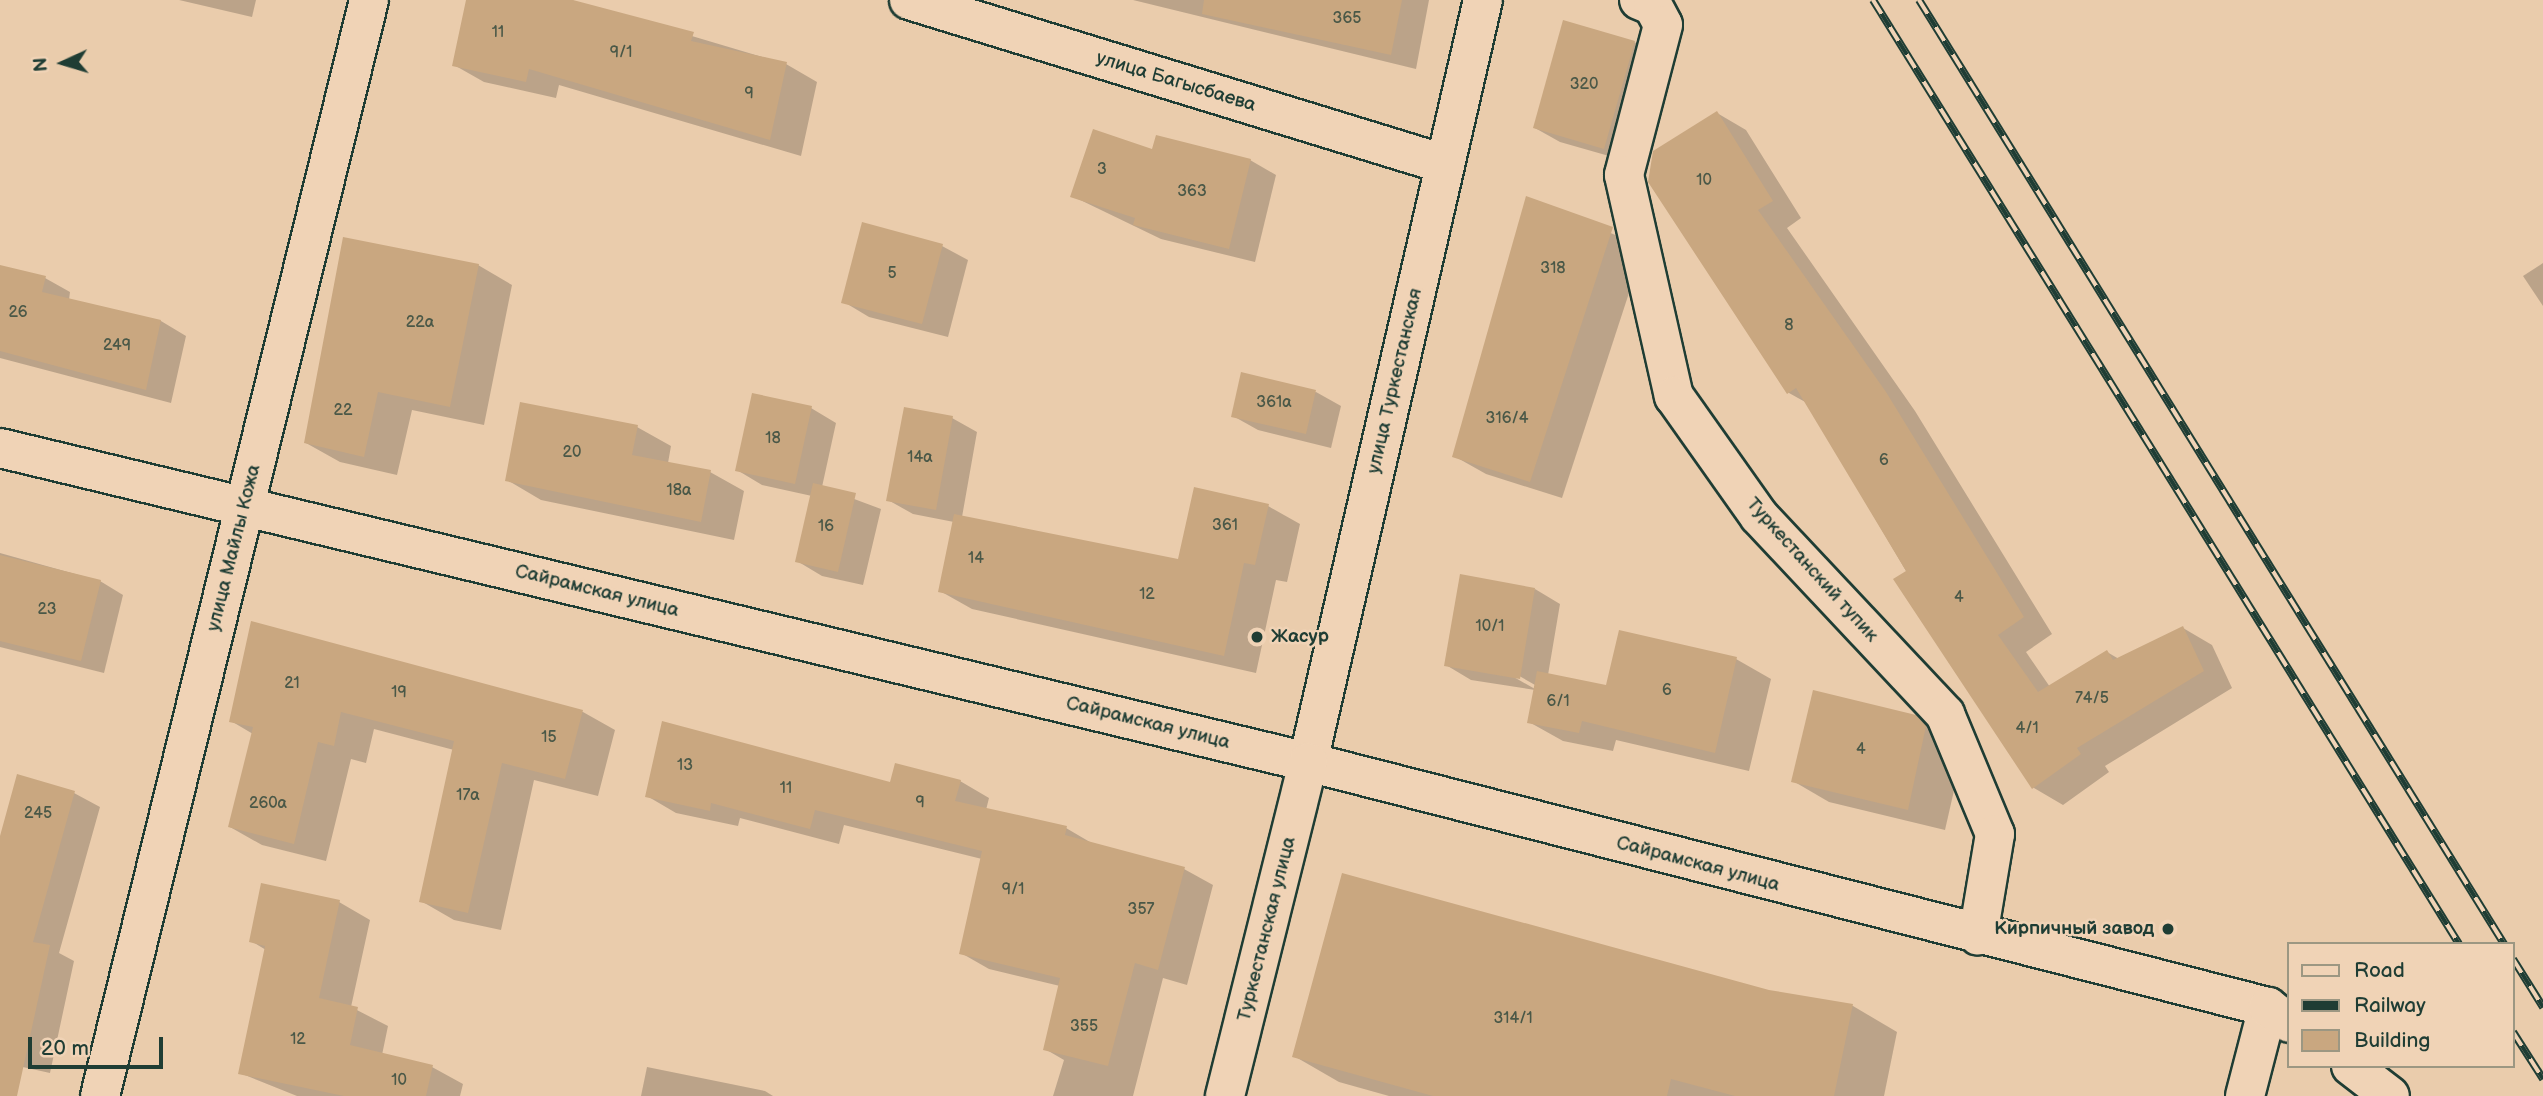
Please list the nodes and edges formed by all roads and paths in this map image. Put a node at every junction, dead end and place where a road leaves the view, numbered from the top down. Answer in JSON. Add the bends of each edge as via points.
{"nodes":[{"id":1,"x":369,"y":0,"type":"edge"},
{"id":2,"x":909,"y":0,"type":"edge"},
{"id":3,"x":1483,"y":0,"type":"edge"},
{"id":4,"x":1639,"y":0,"type":"edge"},
{"id":5,"x":1444,"y":164,"type":"junction"},
{"id":6,"x":0,"y":448,"type":"edge"},
{"id":7,"x":244,"y":505,"type":"junction"},
{"id":8,"x":1308,"y":762,"type":"junction"},
{"id":9,"x":1978,"y":936,"type":"junction"},
{"id":10,"x":2278,"y":1015,"type":"edge"},
{"id":11,"x":2354,"y":1068,"type":"edge"},
{"id":12,"x":100,"y":1096,"type":"edge"},
{"id":13,"x":1225,"y":1096,"type":"edge"},
{"id":14,"x":2245,"y":1096,"type":"edge"},
{"id":15,"x":2390,"y":1096,"type":"edge"}],
"edges":[{"from":1,"to":7,"type":"street","name":"улица Майлы Кожа"},
{"from":2,"to":5,"type":"street","name":"улица Багысбаева"},
{"from":3,"to":5,"type":"street","name":"улица Туркестанская"},
{"from":4,"to":9,"type":"street","name":"Туркестанский тупик","via":[[1653,6],[1663,25],[1624,175],[1674,396],[1759,516],[1945,714],[1995,834]]},
{"from":5,"to":8,"type":"street","name":"улица Туркестанская"},
{"from":6,"to":7,"type":"street","name":"Сайрамская улица"},
{"from":7,"to":8,"type":"street","name":"Сайрамская улица"},
{"from":7,"to":12,"type":"street","name":"улица Майлы Кожа"},
{"from":8,"to":9,"type":"street","name":"Сайрамская улица"},
{"from":8,"to":13,"type":"street","name":"Туркестанская улица"},
{"from":9,"to":10,"type":"street","name":"Сайрамская улица"},
{"from":10,"to":14,"type":"street"},
{"from":11,"to":15,"type":"street"}]}
